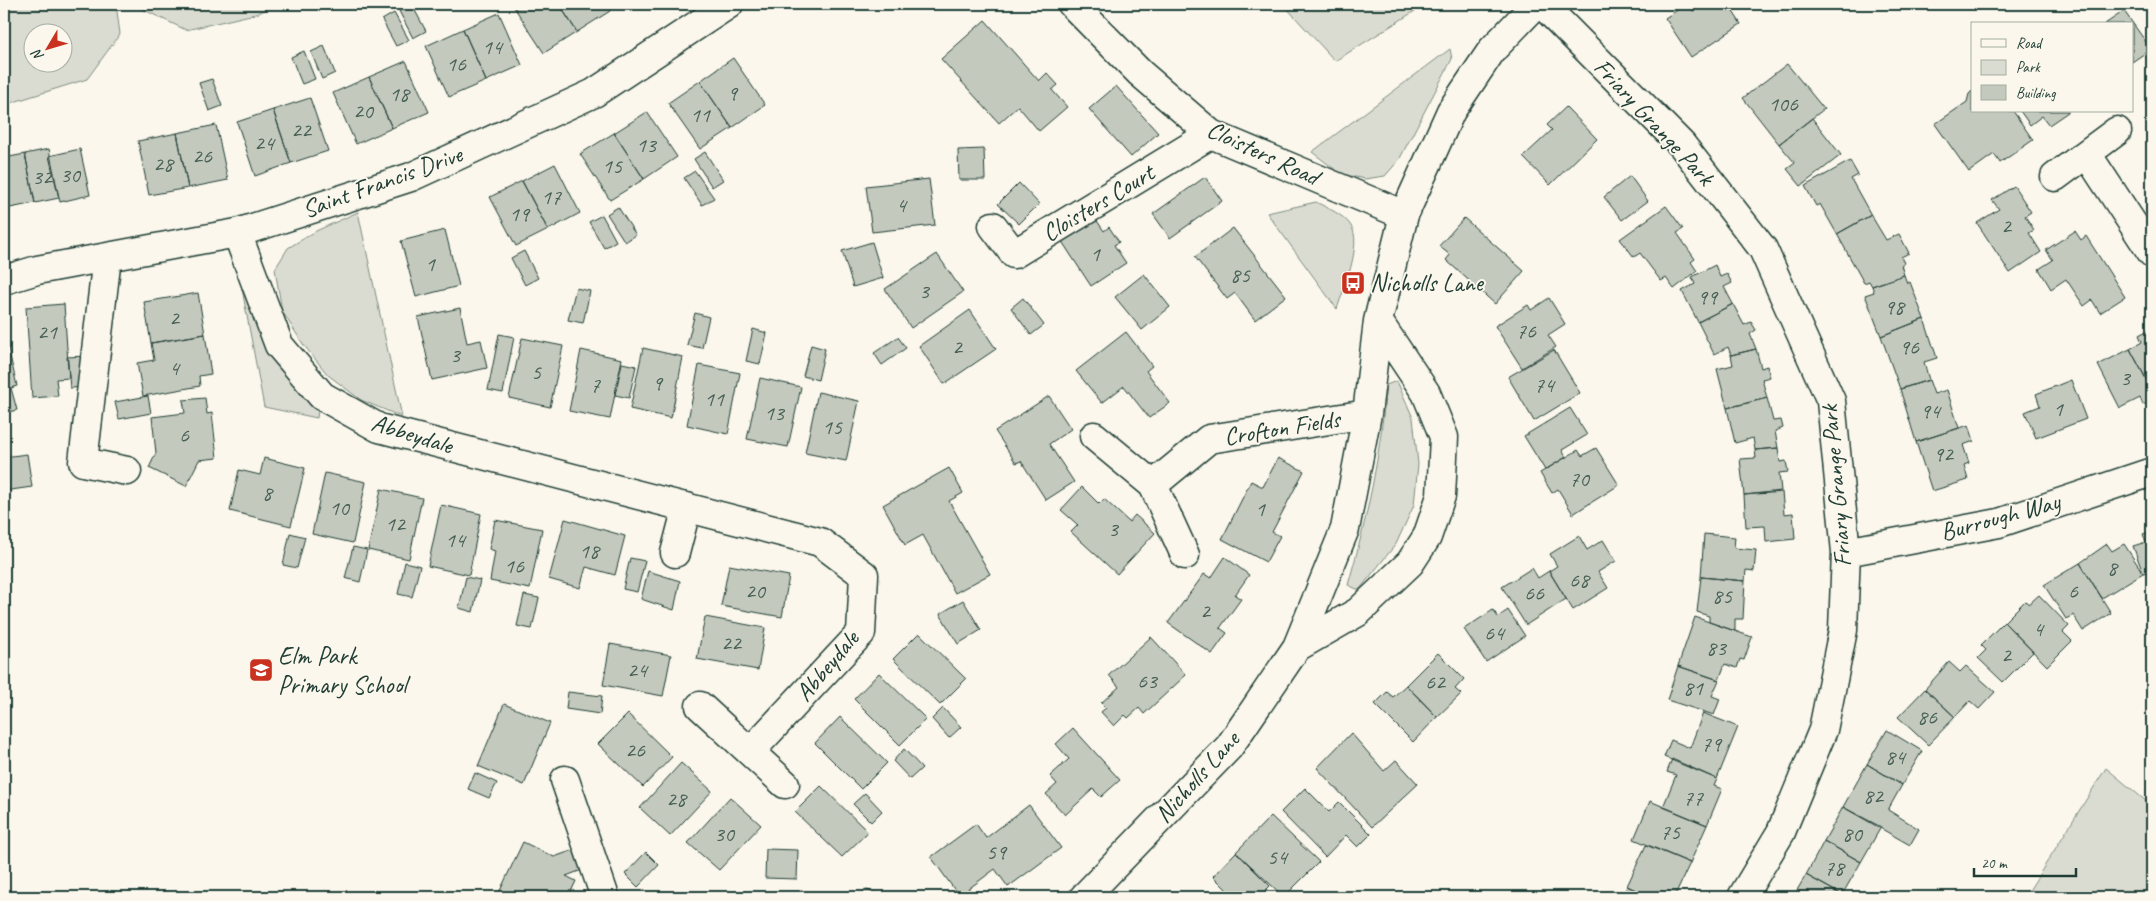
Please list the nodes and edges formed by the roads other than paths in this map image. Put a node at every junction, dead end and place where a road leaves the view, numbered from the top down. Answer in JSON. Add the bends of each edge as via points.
{"nodes":[{"id":1,"x":729,"y":4,"type":"edge"},
{"id":2,"x":1072,"y":4,"type":"edge"},
{"id":3,"x":1536,"y":4,"type":"edge"},
{"id":4,"x":1542,"y":4,"type":"edge"},
{"id":5,"x":2117,"y":131,"type":"dead end"},
{"id":6,"x":1210,"y":134,"type":"junction"},
{"id":7,"x":2086,"y":154,"type":"junction"},
{"id":8,"x":2055,"y":177,"type":"dead end"},
{"id":9,"x":1404,"y":215,"type":"junction"},
{"id":10,"x":993,"y":226,"type":"dead end"},
{"id":11,"x":237,"y":233,"type":"junction"},
{"id":12,"x":2152,"y":253,"type":"edge"},
{"id":13,"x":107,"y":257,"type":"junction"},
{"id":14,"x":4,"y":280,"type":"edge"},
{"id":15,"x":1378,"y":321,"type":"junction"},
{"id":16,"x":1367,"y":414,"type":"junction"},
{"id":17,"x":1094,"y":436,"type":"dead end"},
{"id":18,"x":127,"y":471,"type":"dead end"},
{"id":19,"x":2152,"y":472,"type":"edge"},
{"id":20,"x":1153,"y":485,"type":"junction"},
{"id":21,"x":687,"y":508,"type":"junction"},
{"id":22,"x":1846,"y":552,"type":"junction"},
{"id":23,"x":675,"y":553,"type":"dead end"},
{"id":24,"x":1185,"y":555,"type":"dead end"},
{"id":25,"x":1297,"y":647,"type":"junction"},
{"id":26,"x":700,"y":706,"type":"dead end"},
{"id":27,"x":750,"y":752,"type":"junction"},
{"id":28,"x":565,"y":780,"type":"dead end"},
{"id":29,"x":785,"y":784,"type":"dead end"},
{"id":30,"x":605,"y":897,"type":"edge"},
{"id":31,"x":1084,"y":897,"type":"edge"},
{"id":32,"x":1742,"y":897,"type":"edge"}],
"edges":[{"from":1,"to":11,"type":"street","name":"Saint Francis Drive","via":[[594,93],[411,177]]},
{"from":2,"to":6,"type":"street","name":"Cloisters Road","via":[[1140,72]]},
{"from":3,"to":9,"type":"street","name":"Nicholls Lane","via":[[1492,50],[1451,111]]},
{"from":4,"to":22,"type":"street","name":"Friary Grange Park","via":[[1682,145],[1763,249],[1830,401]]},
{"from":5,"to":7,"type":"street"},
{"from":6,"to":9,"type":"street","name":"Cloisters Road"},
{"from":6,"to":10,"type":"street","name":"Cloisters Court","via":[[1014,254]]},
{"from":7,"to":8,"type":"street"},
{"from":7,"to":12,"type":"street"},
{"from":9,"to":15,"type":"street","name":"Nicholls Lane"},
{"from":11,"to":13,"type":"street","name":"Saint Francis Drive"},
{"from":11,"to":21,"type":"street","name":"Abbeydale","via":[[279,345],[322,396],[379,428]]},
{"from":13,"to":14,"type":"street","name":"Saint Francis Drive","via":[[37,270]]},
{"from":13,"to":18,"type":"street","via":[[83,462]]},
{"from":15,"to":16,"type":"street","name":"Nicholls Lane"},
{"from":15,"to":25,"type":"street","name":"Nicholls Lane","via":[[1426,393],[1444,437],[1441,496],[1427,537],[1410,563],[1358,612]]},
{"from":16,"to":20,"type":"street","name":"Crofton Fields","via":[[1209,439]]},
{"from":16,"to":25,"type":"street","name":"Nicholls Lane","via":[[1345,530]]},
{"from":17,"to":20,"type":"street"},
{"from":19,"to":22,"type":"street","name":"Burrough Way","via":[[1999,522]]},
{"from":20,"to":24,"type":"street"},
{"from":21,"to":23,"type":"street"},
{"from":21,"to":27,"type":"street","name":"Abbeydale","via":[[820,542],[864,575],[861,633]]},
{"from":22,"to":32,"type":"street","name":"Friary Grange Park","via":[[1844,630],[1823,730],[1781,832]]},
{"from":25,"to":31,"type":"street","name":"Nicholls Lane","via":[[1229,746]]},
{"from":26,"to":27,"type":"street"},
{"from":27,"to":29,"type":"street"},
{"from":28,"to":30,"type":"street"}]}
